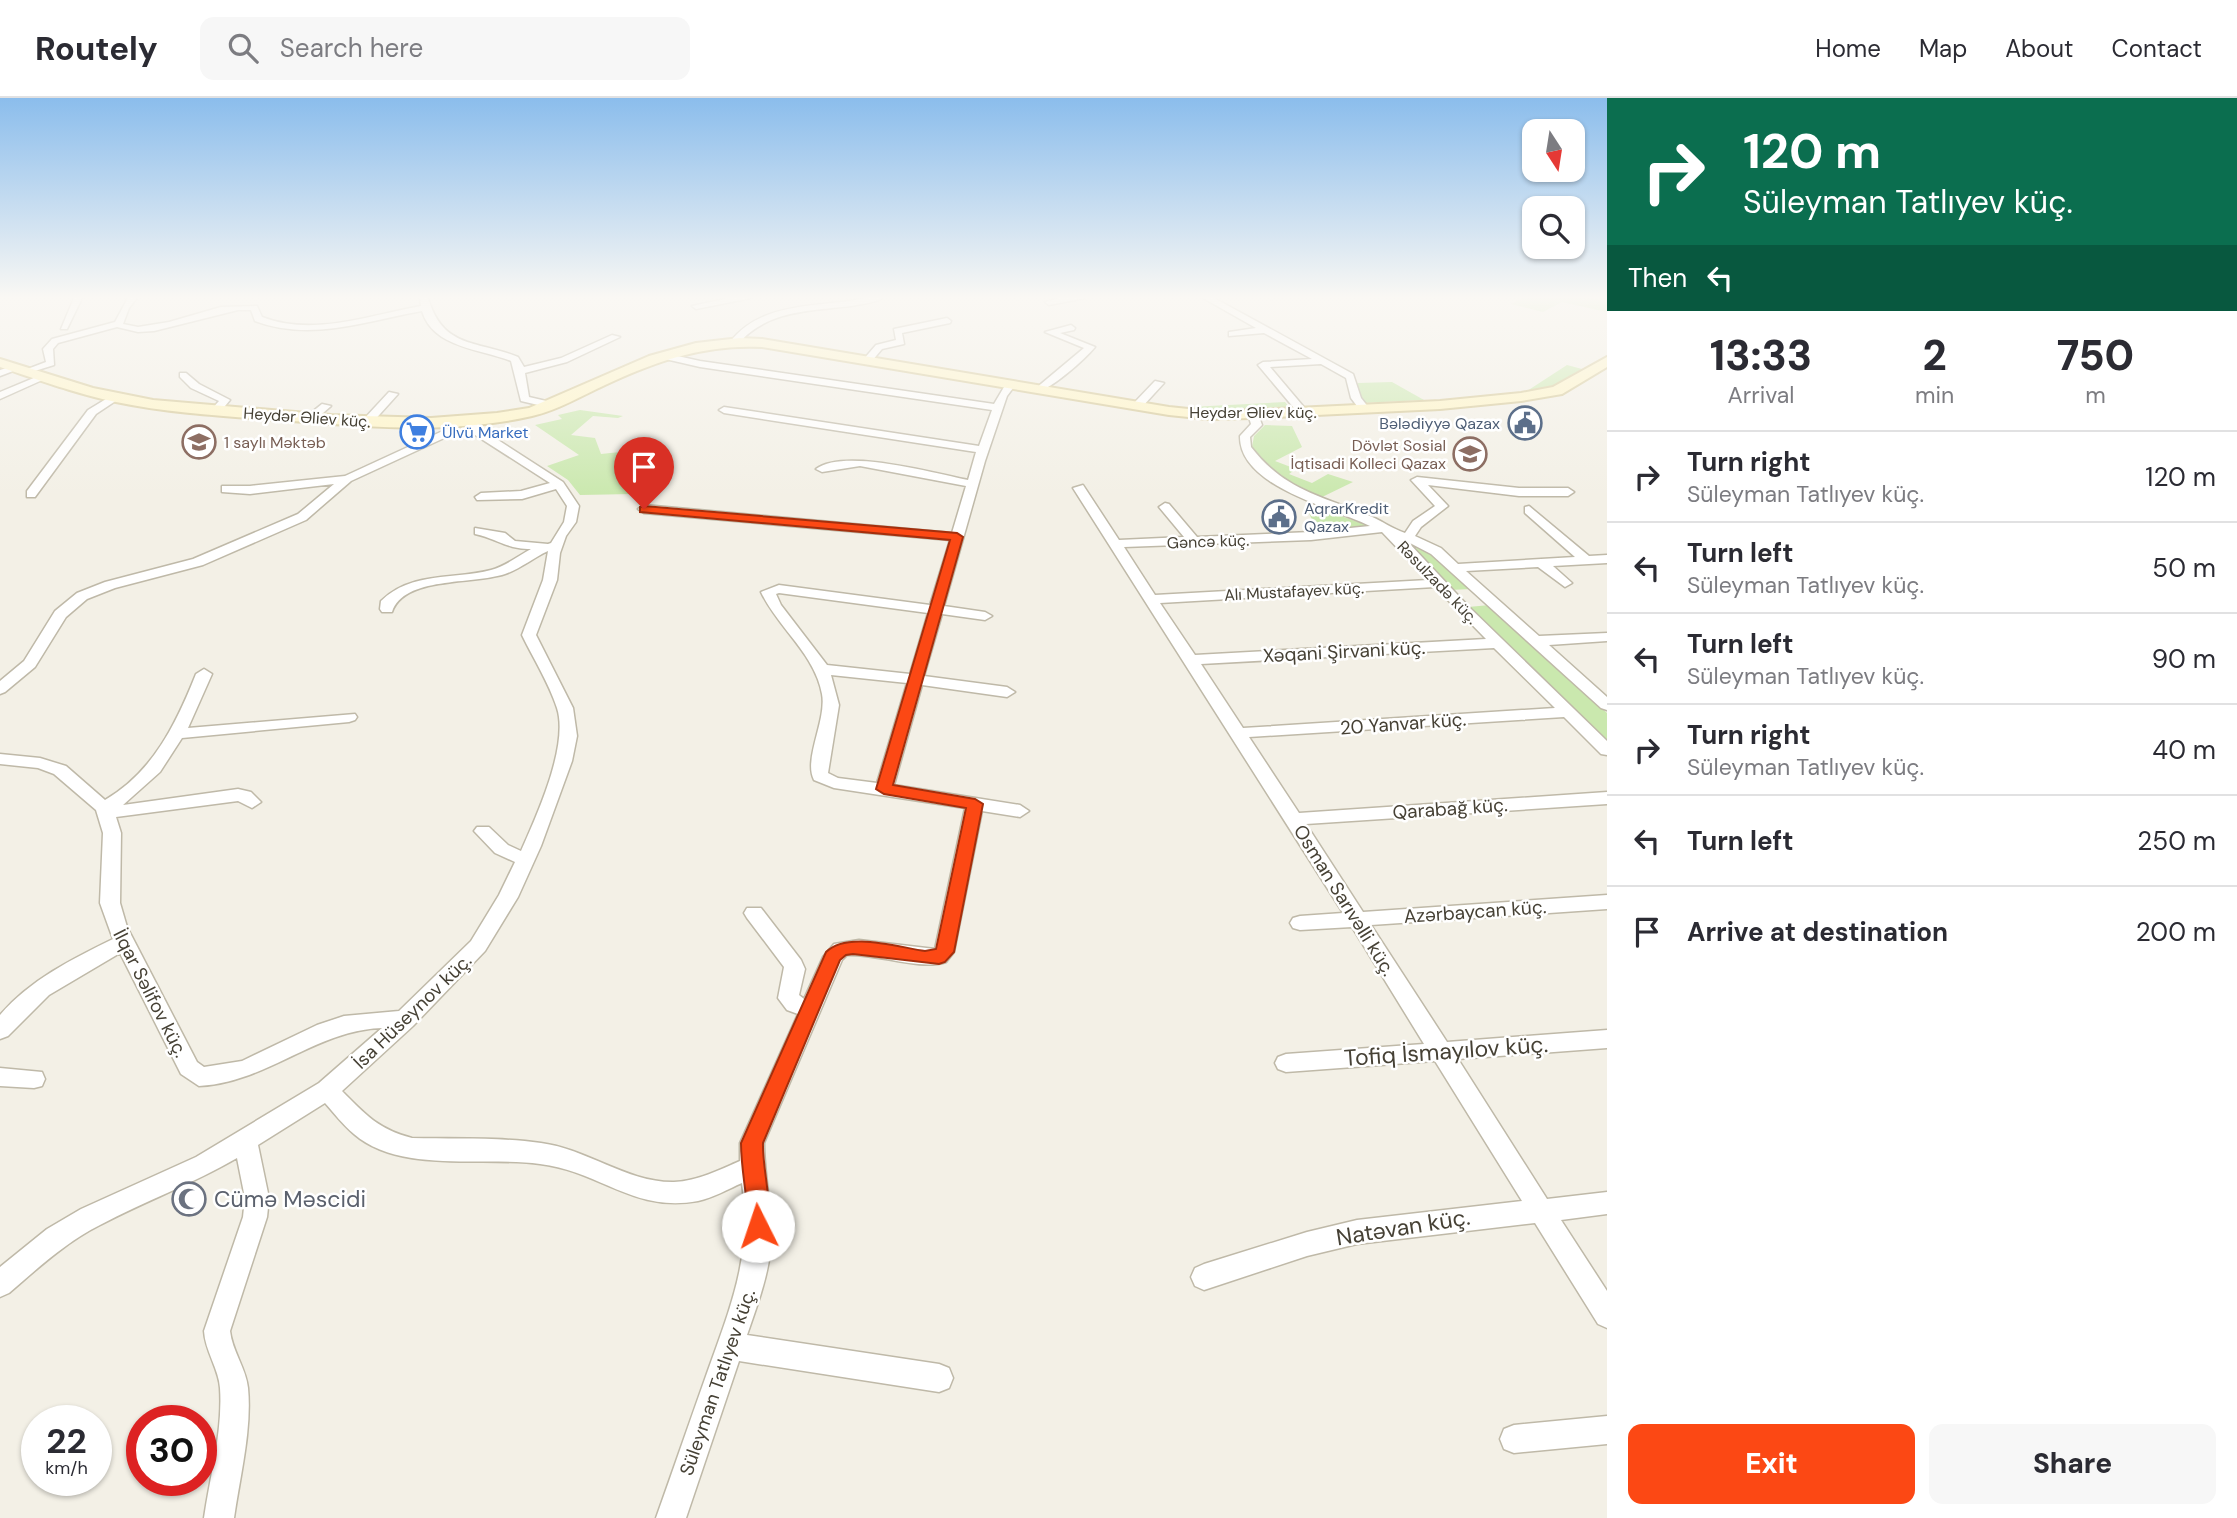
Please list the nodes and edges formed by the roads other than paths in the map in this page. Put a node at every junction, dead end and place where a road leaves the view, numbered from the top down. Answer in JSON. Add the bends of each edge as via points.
{"nodes":[{"id":1,"x":4,"y":364,"type":"edge"},
{"id":2,"x":46,"y":364,"type":"edge"},
{"id":3,"x":519,"y":364,"type":"edge"},
{"id":4,"x":547,"y":364,"type":"edge"},
{"id":5,"x":643,"y":364,"type":"edge"},
{"id":6,"x":702,"y":364,"type":"edge"},
{"id":7,"x":893,"y":364,"type":"edge"},
{"id":8,"x":1075,"y":364,"type":"edge"},
{"id":9,"x":1272,"y":364,"type":"edge"},
{"id":10,"x":1329,"y":364,"type":"edge"},
{"id":11,"x":1588,"y":364,"type":"edge"},
{"id":12,"x":1600,"y":364,"type":"edge"},
{"id":13,"x":22,"y":370,"type":"junction"},
{"id":14,"x":520,"y":371,"type":"junction"},
{"id":15,"x":0,"y":373,"type":"edge"},
{"id":16,"x":183,"y":375,"type":"dead end"},
{"id":17,"x":44,"y":377,"type":"junction"},
{"id":18,"x":1159,"y":383,"type":"dead end"},
{"id":19,"x":1011,"y":384,"type":"junction"},
{"id":20,"x":1040,"y":389,"type":"junction"},
{"id":21,"x":393,"y":394,"type":"dead end"},
{"id":22,"x":0,"y":396,"type":"edge"},
{"id":23,"x":115,"y":398,"type":"junction"},
{"id":24,"x":551,"y":405,"type":"junction"},
{"id":25,"x":1138,"y":405,"type":"junction"},
{"id":26,"x":326,"y":406,"type":"dead end"},
{"id":27,"x":1398,"y":407,"type":"junction"},
{"id":28,"x":998,"y":408,"type":"junction"},
{"id":29,"x":1364,"y":408,"type":"junction"},
{"id":30,"x":216,"y":410,"type":"junction"},
{"id":31,"x":724,"y":410,"type":"dead end"},
{"id":32,"x":1303,"y":412,"type":"junction"},
{"id":33,"x":1253,"y":414,"type":"junction"},
{"id":34,"x":311,"y":418,"type":"junction"},
{"id":35,"x":463,"y":421,"type":"junction"},
{"id":36,"x":367,"y":422,"type":"junction"},
{"id":37,"x":983,"y":450,"type":"junction"},
{"id":38,"x":822,"y":469,"type":"dead end"},
{"id":39,"x":347,"y":479,"type":"junction"},
{"id":40,"x":559,"y":484,"type":"junction"},
{"id":41,"x":972,"y":484,"type":"junction"},
{"id":42,"x":1079,"y":488,"type":"dead end"},
{"id":43,"x":226,"y":489,"type":"dead end"},
{"id":44,"x":250,"y":490,"type":"junction"},
{"id":45,"x":1568,"y":492,"type":"dead end"},
{"id":46,"x":31,"y":494,"type":"dead end"},
{"id":47,"x":481,"y":497,"type":"dead end"},
{"id":48,"x":233,"y":502,"type":"dead end"},
{"id":49,"x":1165,"y":507,"type":"dead end"},
{"id":50,"x":644,"y":509,"type":"dead end"},
{"id":51,"x":1529,"y":510,"type":"dead end"},
{"id":52,"x":479,"y":531,"type":"dead end"},
{"id":53,"x":1388,"y":531,"type":"junction"},
{"id":54,"x":957,"y":537,"type":"junction"},
{"id":55,"x":1408,"y":537,"type":"junction"},
{"id":56,"x":1194,"y":541,"type":"junction"},
{"id":57,"x":1115,"y":544,"type":"junction"},
{"id":58,"x":550,"y":546,"type":"junction"},
{"id":59,"x":1607,"y":559,"type":"edge"},
{"id":60,"x":1587,"y":561,"type":"junction"},
{"id":61,"x":1543,"y":565,"type":"junction"},
{"id":62,"x":1455,"y":568,"type":"junction"},
{"id":63,"x":1438,"y":583,"type":"junction"},
{"id":64,"x":1564,"y":583,"type":"dead end"},
{"id":65,"x":1150,"y":598,"type":"junction"},
{"id":66,"x":387,"y":609,"type":"dead end"},
{"id":67,"x":936,"y":610,"type":"junction"},
{"id":68,"x":985,"y":616,"type":"dead end"},
{"id":69,"x":1607,"y":638,"type":"edge"},
{"id":70,"x":1536,"y":641,"type":"junction"},
{"id":71,"x":1497,"y":642,"type":"junction"},
{"id":72,"x":1190,"y":660,"type":"junction"},
{"id":73,"x":822,"y":670,"type":"junction"},
{"id":74,"x":204,"y":674,"type":"dead end"},
{"id":75,"x":916,"y":680,"type":"junction"},
{"id":76,"x":0,"y":689,"type":"edge"},
{"id":77,"x":1007,"y":692,"type":"dead end"},
{"id":78,"x":1607,"y":705,"type":"edge"},
{"id":79,"x":1568,"y":712,"type":"junction"},
{"id":80,"x":348,"y":716,"type":"dead end"},
{"id":81,"x":1238,"y":733,"type":"junction"},
{"id":82,"x":178,"y":734,"type":"junction"},
{"id":83,"x":1607,"y":750,"type":"edge"},
{"id":84,"x":0,"y":759,"type":"edge"},
{"id":85,"x":884,"y":789,"type":"junction"},
{"id":86,"x":1607,"y":798,"type":"edge"},
{"id":87,"x":251,"y":802,"type":"dead end"},
{"id":88,"x":975,"y":804,"type":"junction"},
{"id":89,"x":105,"y":810,"type":"junction"},
{"id":90,"x":1020,"y":811,"type":"dead end"},
{"id":91,"x":1294,"y":819,"type":"junction"},
{"id":92,"x":483,"y":831,"type":"dead end"},
{"id":93,"x":526,"y":858,"type":"junction"},
{"id":94,"x":1607,"y":902,"type":"edge"},
{"id":95,"x":754,"y":913,"type":"dead end"},
{"id":96,"x":1358,"y":920,"type":"junction"},
{"id":97,"x":1300,"y":923,"type":"dead end"},
{"id":98,"x":125,"y":942,"type":"junction"},
{"id":99,"x":809,"y":1009,"type":"junction"},
{"id":100,"x":405,"y":1020,"type":"junction"},
{"id":101,"x":0,"y":1030,"type":"edge"},
{"id":102,"x":1607,"y":1040,"type":"edge"},
{"id":103,"x":1441,"y":1052,"type":"junction"},
{"id":104,"x":1286,"y":1063,"type":"dead end"},
{"id":105,"x":0,"y":1077,"type":"edge"},
{"id":106,"x":34,"y":1079,"type":"dead end"},
{"id":107,"x":327,"y":1090,"type":"junction"},
{"id":108,"x":245,"y":1141,"type":"junction"},
{"id":109,"x":752,"y":1167,"type":"junction"},
{"id":110,"x":1607,"y":1203,"type":"edge"},
{"id":111,"x":1540,"y":1209,"type":"junction"},
{"id":112,"x":1204,"y":1277,"type":"dead end"},
{"id":113,"x":0,"y":1284,"type":"edge"},
{"id":114,"x":1607,"y":1315,"type":"edge"},
{"id":115,"x":731,"y":1346,"type":"junction"},
{"id":116,"x":939,"y":1378,"type":"dead end"},
{"id":117,"x":1607,"y":1430,"type":"edge"},
{"id":118,"x":1514,"y":1439,"type":"dead end"},
{"id":119,"x":219,"y":1518,"type":"edge"},
{"id":120,"x":671,"y":1518,"type":"edge"}],
"edges":[{"from":1,"to":13,"type":"main road","name":"Heydər Əliev küç."},
{"from":2,"to":13,"type":"street"},
{"from":3,"to":14,"type":"street"},
{"from":4,"to":14,"type":"street"},
{"from":5,"to":24,"type":"main road","name":"Heydər Əliev küç."},
{"from":6,"to":28,"type":"street"},
{"from":7,"to":19,"type":"main road","name":"Heydər Əliev küç."},
{"from":8,"to":20,"type":"street"},
{"from":9,"to":32,"type":"street","via":[[1263,365]]},
{"from":10,"to":29,"type":"street","via":[[1352,379],[1354,398]]},
{"from":11,"to":27,"type":"main road","via":[[1556,384],[1527,394]]},
{"from":12,"to":27,"type":"main road","via":[[1548,394]]},
{"from":13,"to":15,"type":"street"},
{"from":13,"to":17,"type":"main road","name":"Heydər Əliev küç."},
{"from":14,"to":24,"type":"street","via":[[519,388],[525,399]]},
{"from":16,"to":30,"type":"street","via":[[225,400]]},
{"from":17,"to":22,"type":"street"},
{"from":17,"to":23,"type":"main road","name":"Heydər Əliev küç."},
{"from":18,"to":25,"type":"street"},
{"from":19,"to":20,"type":"main road","name":"Heydər Əliev küç."},
{"from":19,"to":28,"type":"street"},
{"from":20,"to":25,"type":"main road","name":"Heydər Əliev küç."},
{"from":21,"to":36,"type":"street"},
{"from":23,"to":30,"type":"main road","name":"Heydər Əliev küç."},
{"from":23,"to":46,"type":"street","via":[[92,412]]},
{"from":24,"to":35,"type":"main road","name":"Heydər Əliev küç."},
{"from":25,"to":33,"type":"main road","name":"Heydər Əliev küç.","via":[[1198,414]]},
{"from":26,"to":34,"type":"street"},
{"from":27,"to":29,"type":"main road","name":"Heydər Əliev küç."},
{"from":28,"to":37,"type":"street"},
{"from":29,"to":32,"type":"main road","name":"Heydər Əliev küç."},
{"from":30,"to":34,"type":"main road","name":"Heydər Əliev küç."},
{"from":31,"to":37,"type":"street"},
{"from":32,"to":33,"type":"main road","name":"Heydər Əliev küç."},
{"from":33,"to":53,"type":"street","name":"Rəsulzadə küç.","via":[[1256,425],[1245,436],[1245,447],[1283,487]]},
{"from":34,"to":36,"type":"main road","name":"Heydər Əliev küç."},
{"from":35,"to":36,"type":"main road","name":"Heydər Əliev küç."},
{"from":35,"to":39,"type":"street","via":[[451,431]]},
{"from":35,"to":40,"type":"street"},
{"from":37,"to":41,"type":"street"},
{"from":38,"to":41,"type":"street","via":[[860,463]]},
{"from":39,"to":44,"type":"street"},
{"from":39,"to":76,"type":"street","via":[[302,517],[198,562],[82,596],[60,614],[22,673]]},
{"from":40,"to":47,"type":"street","via":[[522,495]]},
{"from":40,"to":58,"type":"street","name":"İsa Hüseynov küç.","via":[[573,512]]},
{"from":41,"to":54,"type":"street"},
{"from":42,"to":57,"type":"street","name":"Osman Sarıvəlli küç."},
{"from":43,"to":44,"type":"street"},
{"from":44,"to":48,"type":"street"},
{"from":45,"to":55,"type":"street","via":[[1519,492],[1417,480],[1442,506],[1417,524]]},
{"from":49,"to":56,"type":"street"},
{"from":50,"to":54,"type":"street"},
{"from":51,"to":60,"type":"street"},
{"from":52,"to":58,"type":"street","via":[[501,536],[512,545]]},
{"from":53,"to":55,"type":"street"},
{"from":53,"to":56,"type":"street","name":"Gəncə küç."},
{"from":53,"to":63,"type":"street","name":"Rəsulzadə küç."},
{"from":54,"to":67,"type":"street"},
{"from":55,"to":62,"type":"street"},
{"from":56,"to":57,"type":"street","name":"Gəncə küç."},
{"from":57,"to":65,"type":"street","name":"Osman Sarıvəlli küç."},
{"from":58,"to":66,"type":"street","via":[[500,572],[437,581],[398,593],[386,604]]},
{"from":58,"to":93,"type":"street","name":"İsa Hüseynov küç.","via":[[550,580],[529,635],[565,708],[569,736],[553,796]]},
{"from":59,"to":60,"type":"street"},
{"from":60,"to":61,"type":"street"},
{"from":61,"to":62,"type":"street"},
{"from":61,"to":64,"type":"street"},
{"from":62,"to":70,"type":"street"},
{"from":63,"to":65,"type":"street","name":"Alı Mustafayev küç."},
{"from":63,"to":71,"type":"street","name":"Rəsulzadə küç."},
{"from":65,"to":72,"type":"street","name":"Osman Sarıvəlli küç."},
{"from":67,"to":68,"type":"street"},
{"from":67,"to":73,"type":"street","via":[[779,589],[768,592]]},
{"from":67,"to":75,"type":"street"},
{"from":69,"to":70,"type":"street"},
{"from":70,"to":78,"type":"street"},
{"from":71,"to":72,"type":"street","name":"Xəqani Şirvani küç."},
{"from":71,"to":79,"type":"street","name":"Rəsulzadə küç."},
{"from":72,"to":81,"type":"street","name":"Osman Sarıvəlli küç."},
{"from":73,"to":75,"type":"street"},
{"from":73,"to":85,"type":"street","via":[[832,714],[820,776],[834,783]]},
{"from":74,"to":82,"type":"street"},
{"from":75,"to":77,"type":"street"},
{"from":75,"to":85,"type":"street"},
{"from":79,"to":81,"type":"street","name":"20 Yanvar küç."},
{"from":79,"to":83,"type":"street","name":"Rəsulzadə küç."},
{"from":80,"to":82,"type":"street"},
{"from":81,"to":91,"type":"street","name":"Osman Sarıvəlli küç."},
{"from":82,"to":89,"type":"street","via":[[132,794]]},
{"from":84,"to":89,"type":"street","via":[[60,770]]},
{"from":85,"to":88,"type":"street"},
{"from":86,"to":91,"type":"street","name":"Qarabağ küç."},
{"from":87,"to":89,"type":"street","via":[[239,795]]},
{"from":88,"to":90,"type":"street"},
{"from":88,"to":99,"type":"street","name":"Süleyman Tatlıyev küç.","via":[[944,952],[925,958],[840,949]]},
{"from":89,"to":98,"type":"street","name":"İlqar Səlifov küç.","via":[[112,832],[110,903]]},
{"from":91,"to":96,"type":"street","name":"Osman Sarıvəlli küç."},
{"from":92,"to":93,"type":"street","via":[[510,856]]},
{"from":93,"to":100,"type":"street","name":"İsa Hüseynov küç.","via":[[478,946]]},
{"from":94,"to":96,"type":"street","name":"Azərbaycan küç."},
{"from":95,"to":99,"type":"street","via":[[794,965],[788,998]]},
{"from":96,"to":97,"type":"street","name":"Azərbaycan küç."},
{"from":96,"to":103,"type":"street","name":"Osman Sarıvəlli küç."},
{"from":98,"to":100,"type":"street","name":"İlqar Səlifov küç.","via":[[190,1068],[199,1077],[238,1072],[327,1030],[381,1018]]},
{"from":98,"to":101,"type":"street","via":[[43,987]]},
{"from":99,"to":109,"type":"street","name":"Süleyman Tatlıyev küç.","via":[[752,1143]]},
{"from":100,"to":107,"type":"street","name":"İsa Hüseynov küç."},
{"from":102,"to":103,"type":"street","name":"Tofiq İsmayılov küç."},
{"from":103,"to":104,"type":"street","name":"Tofiq İsmayılov küç."},
{"from":103,"to":111,"type":"street","name":"Osman Sarıvəlli küç."},
{"from":105,"to":106,"type":"street"},
{"from":107,"to":108,"type":"street","name":"İsa Hüseynov küç."},
{"from":107,"to":109,"type":"street","via":[[363,1128],[412,1148],[540,1153],[574,1160],[645,1190],[674,1193],[701,1189]]},
{"from":108,"to":113,"type":"street","name":"İsa Hüseynov küç.","via":[[90,1217],[56,1237]]},
{"from":108,"to":119,"type":"street","via":[[257,1198],[256,1217],[217,1331],[234,1385]]},
{"from":109,"to":115,"type":"street","name":"Süleyman Tatlıyev küç.","via":[[758,1246]]},
{"from":110,"to":111,"type":"street","name":"Natəvan küç."},
{"from":111,"to":112,"type":"street","name":"Natəvan küç.","via":[[1357,1231]]},
{"from":111,"to":114,"type":"street","name":"Osman Sarıvəlli küç."},
{"from":115,"to":116,"type":"street"},
{"from":115,"to":120,"type":"street","name":"Süleyman Tatlıyev küç."},
{"from":117,"to":118,"type":"street"}]}
